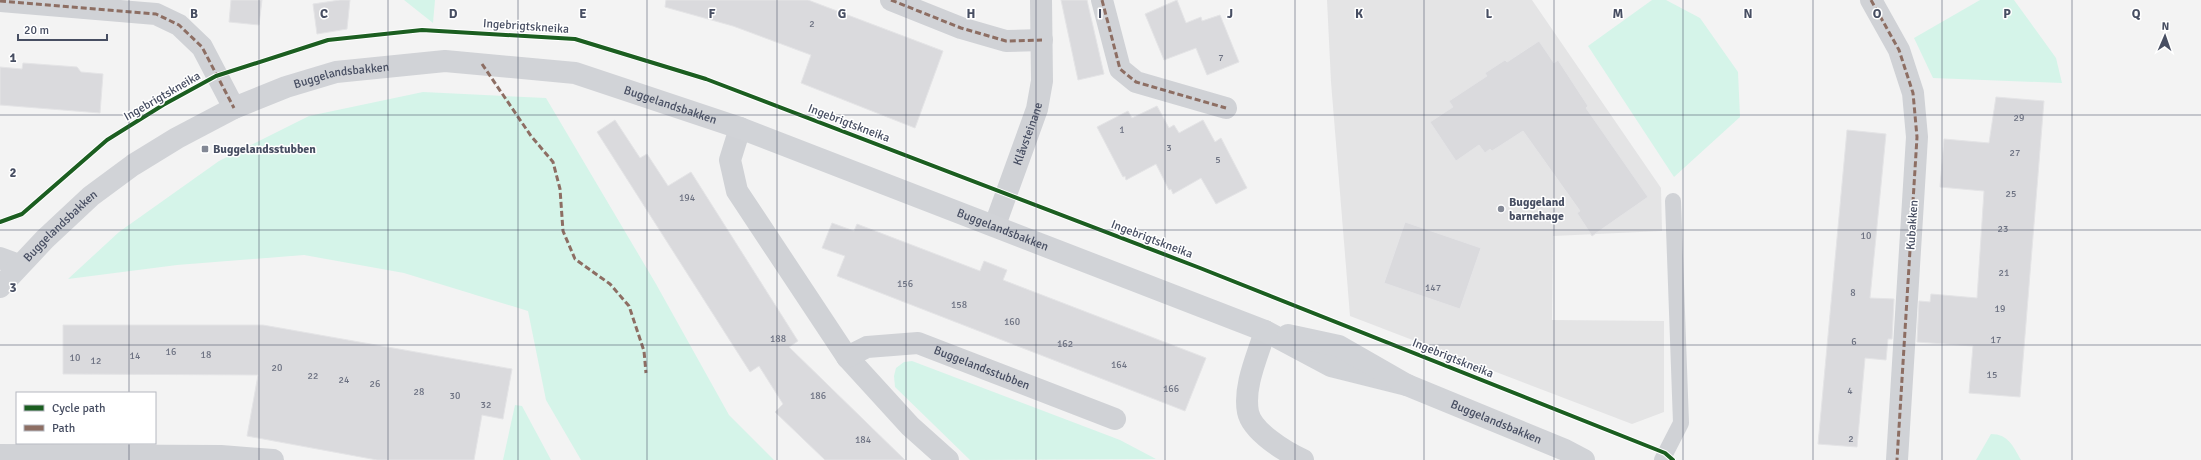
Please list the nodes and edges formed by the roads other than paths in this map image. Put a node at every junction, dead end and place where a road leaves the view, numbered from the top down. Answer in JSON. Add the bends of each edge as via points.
{"nodes":[{"id":1,"x":891,"y":0,"type":"edge"},
{"id":2,"x":1040,"y":0,"type":"edge"},
{"id":3,"x":1102,"y":0,"type":"edge"},
{"id":4,"x":1871,"y":0,"type":"edge"},
{"id":5,"x":0,"y":1,"type":"edge"},
{"id":6,"x":1042,"y":40,"type":"junction"},
{"id":7,"x":234,"y":108,"type":"junction"},
{"id":8,"x":1226,"y":108,"type":"dead end"},
{"id":9,"x":740,"y":128,"type":"junction"},
{"id":10,"x":1673,"y":201,"type":"dead end"},
{"id":11,"x":995,"y":225,"type":"junction"},
{"id":12,"x":9,"y":262,"type":"edge"},
{"id":13,"x":0,"y":287,"type":"edge"},
{"id":14,"x":1265,"y":331,"type":"junction"},
{"id":15,"x":847,"y":358,"type":"junction"},
{"id":16,"x":1115,"y":419,"type":"dead end"},
{"id":17,"x":0,"y":455,"type":"edge"},
{"id":18,"x":115,"y":457,"type":"edge"},
{"id":19,"x":273,"y":460,"type":"edge"},
{"id":20,"x":948,"y":460,"type":"edge"},
{"id":21,"x":1303,"y":460,"type":"edge"},
{"id":22,"x":1584,"y":460,"type":"edge"},
{"id":23,"x":1662,"y":460,"type":"edge"},
{"id":24,"x":1897,"y":460,"type":"edge"}],
"edges":[{"from":1,"to":6,"type":"street","via":[[962,28],[1006,41]]},
{"from":2,"to":6,"type":"street","name":"Klåvsteinane"},
{"from":3,"to":8,"type":"street","via":[[1120,69],[1136,82]]},
{"from":4,"to":24,"type":"street","name":"Kubakken","via":[[1899,50],[1913,93],[1917,137]]},
{"from":5,"to":7,"type":"street","via":[[156,14],[179,25],[202,47]]},
{"from":6,"to":11,"type":"street","name":"Klåvsteinane","via":[[1042,81],[1037,109]]},
{"from":7,"to":9,"type":"street","name":"Buggelandsbakken","via":[[286,87],[336,72],[445,61],[576,73]]},
{"from":7,"to":12,"type":"street","name":"Buggelandsbakken","via":[[133,165]]},
{"from":9,"to":11,"type":"street","name":"Buggelandsbakken"},
{"from":9,"to":15,"type":"street","via":[[730,160],[737,191]]},
{"from":10,"to":23,"type":"lane","via":[[1681,423]]},
{"from":11,"to":14,"type":"street","name":"Buggelandsbakken"},
{"from":12,"to":13,"type":"street","name":"Buggelandsbakken"},
{"from":14,"to":21,"type":"street","via":[[1248,386],[1248,413],[1262,435]]},
{"from":14,"to":22,"type":"street","name":"Buggelandsbakken","via":[[1331,366],[1407,385]]},
{"from":15,"to":16,"type":"street","name":"Buggelandsstubben","via":[[867,347],[918,343]]},
{"from":15,"to":20,"type":"street","via":[[910,426]]},
{"from":17,"to":18,"type":"street"},
{"from":18,"to":19,"type":"street","via":[[220,456]]}]}
